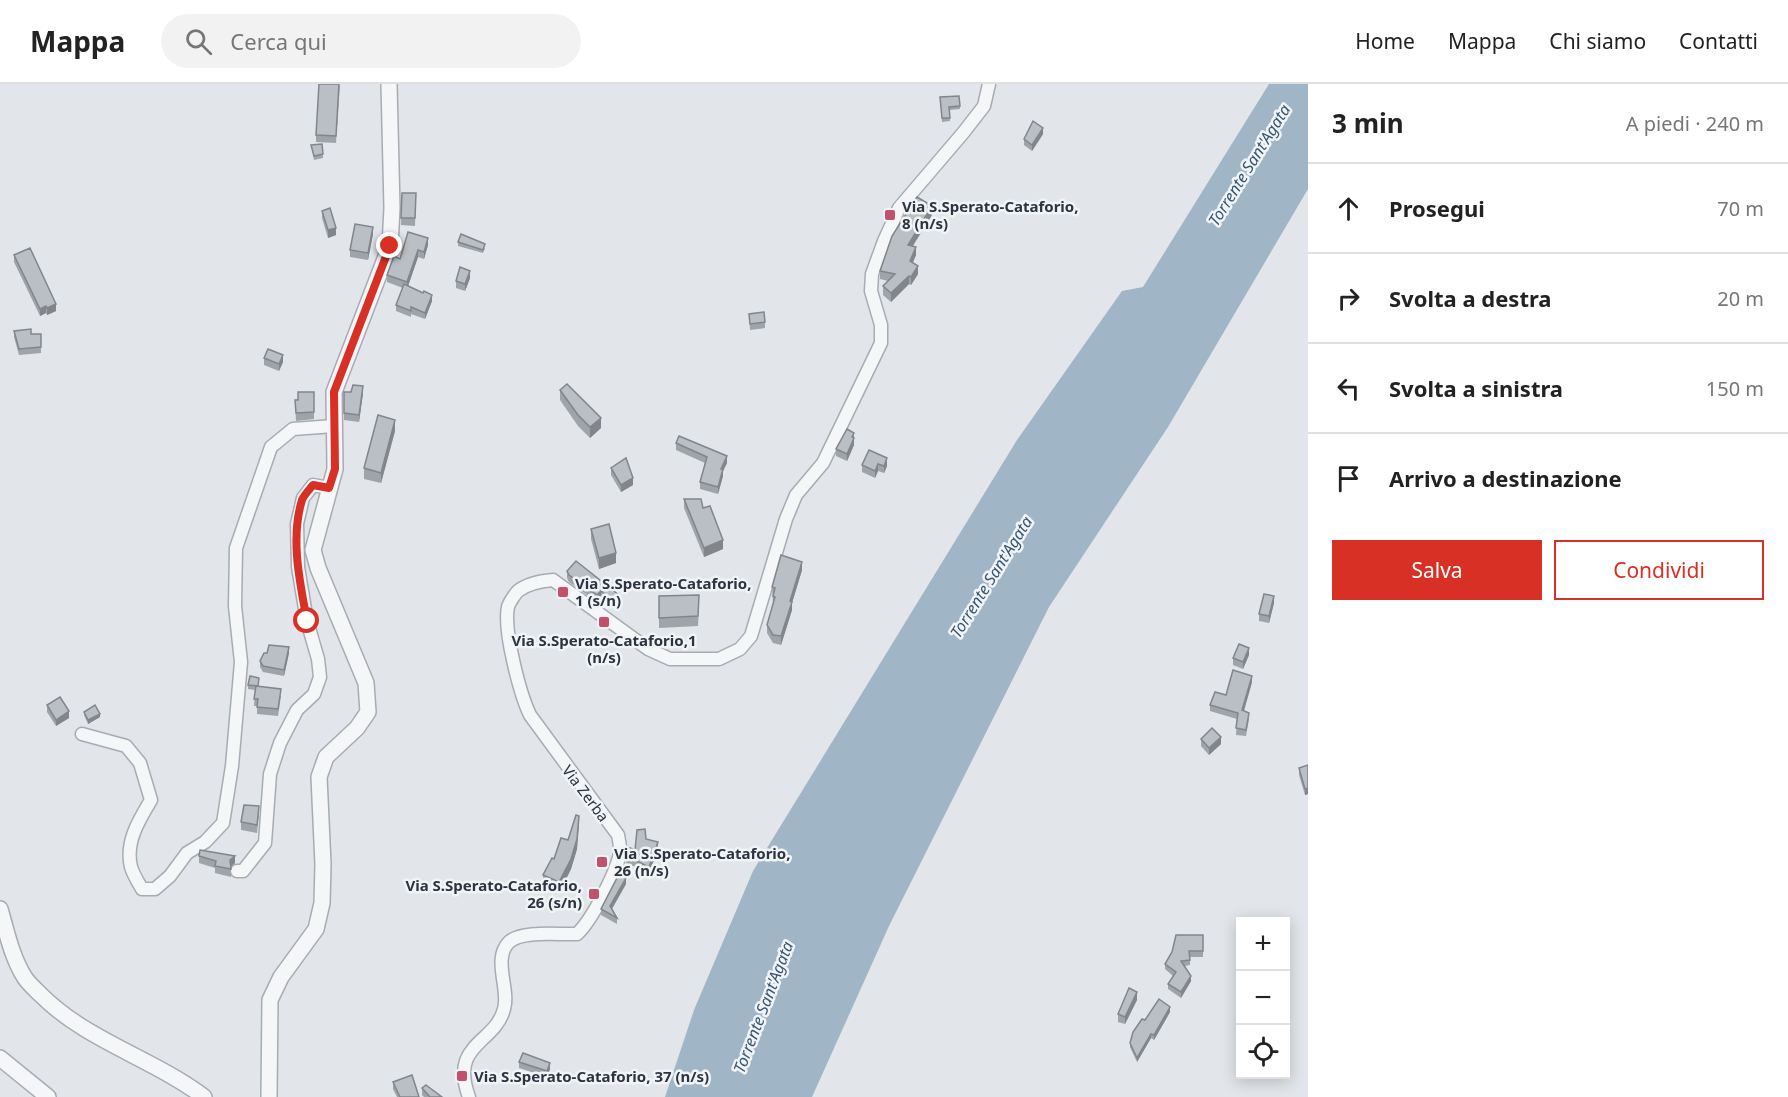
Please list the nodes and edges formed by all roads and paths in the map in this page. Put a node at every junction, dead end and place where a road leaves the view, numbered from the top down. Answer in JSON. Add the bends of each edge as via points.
{"nodes":[{"id":1,"x":389,"y":84,"type":"edge"},
{"id":2,"x":989,"y":84,"type":"edge"},
{"id":3,"x":334,"y":426,"type":"junction"},
{"id":4,"x":329,"y":488,"type":"junction"},
{"id":5,"x":82,"y":734,"type":"dead end"},
{"id":6,"x":237,"y":871,"type":"dead end"},
{"id":7,"x":0,"y":909,"type":"edge"},
{"id":8,"x":0,"y":1058,"type":"edge"},
{"id":9,"x":48,"y":1097,"type":"edge"},
{"id":10,"x":204,"y":1097,"type":"edge"},
{"id":11,"x":269,"y":1097,"type":"edge"},
{"id":12,"x":469,"y":1097,"type":"edge"}],
"edges":[{"from":1,"to":3,"type":"street","via":[[390,246],[334,392]]},
{"from":2,"to":12,"type":"street","name":"Via Zerba","via":[[984,106],[899,208],[884,241],[872,274],[881,343],[824,463],[796,495],[751,636],[740,649],[719,659],[670,659],[648,649],[553,580],[534,582],[518,592],[508,606],[508,628],[530,716],[618,835],[621,852],[586,926],[577,934],[523,935],[509,942],[502,956],[504,1011],[470,1050],[465,1068]]},
{"from":3,"to":4,"type":"street","via":[[335,469]]},
{"from":3,"to":5,"type":"street","via":[[293,429],[271,447],[236,548],[235,606],[241,662],[238,720],[223,823],[205,842],[187,853],[155,889],[142,889],[131,868],[130,846],[151,800],[140,764],[126,746]]},
{"from":4,"to":6,"type":"street","via":[[313,485],[303,498],[297,524],[298,567],[320,677],[314,694],[297,710],[280,743],[270,774],[265,843],[243,871]]},
{"from":4,"to":11,"type":"street","via":[[313,550],[366,683],[368,711],[357,728],[326,757],[319,777],[322,903],[316,929],[281,977],[270,1000]]},
{"from":7,"to":10,"type":"street","via":[[26,980],[54,1007],[92,1034],[186,1083]]},
{"from":8,"to":9,"type":"street"}]}
